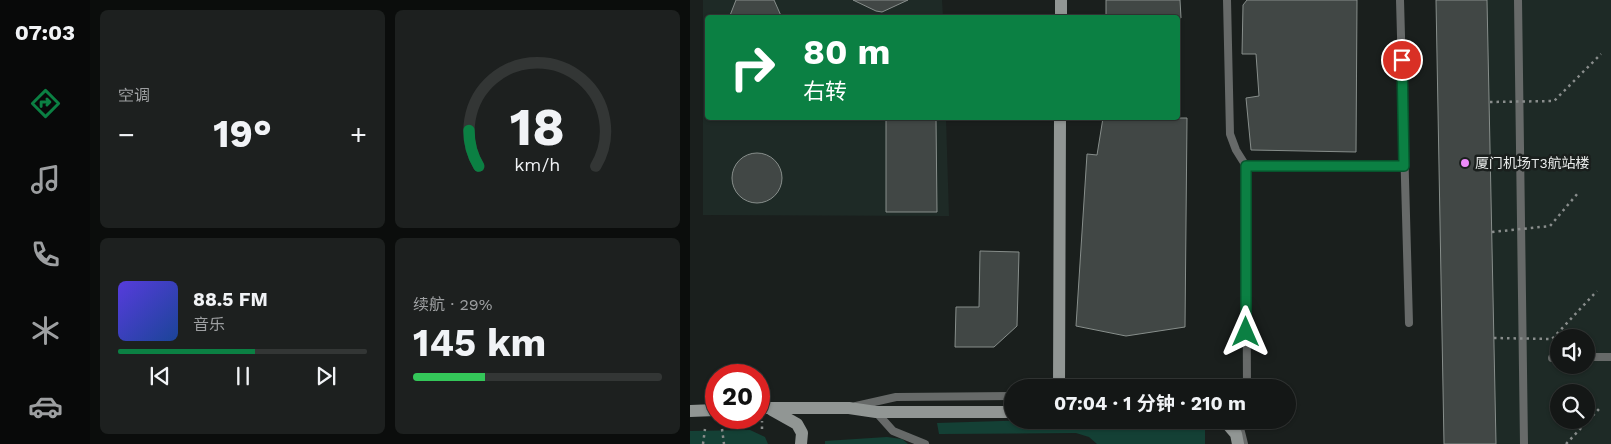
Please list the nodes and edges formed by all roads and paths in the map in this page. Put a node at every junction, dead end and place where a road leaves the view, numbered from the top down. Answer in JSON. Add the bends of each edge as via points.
{"nodes":[{"id":1,"x":1061,"y":0,"type":"edge"},
{"id":2,"x":1227,"y":0,"type":"edge"},
{"id":3,"x":1400,"y":0,"type":"edge"},
{"id":4,"x":1518,"y":0,"type":"edge"},
{"id":5,"x":1061,"y":15,"type":"edge"},
{"id":6,"x":1601,"y":54,"type":"dead end"},
{"id":7,"x":1490,"y":102,"type":"dead end"},
{"id":8,"x":1060,"y":120,"type":"edge"},
{"id":9,"x":1246,"y":166,"type":"junction"},
{"id":10,"x":1404,"y":166,"type":"junction"},
{"id":11,"x":1578,"y":193,"type":"dead end"},
{"id":12,"x":1492,"y":232,"type":"dead end"},
{"id":13,"x":1597,"y":291,"type":"dead end"},
{"id":14,"x":1410,"y":323,"type":"dead end"},
{"id":15,"x":1494,"y":338,"type":"dead end"},
{"id":16,"x":1595,"y":357,"type":"edge"},
{"id":17,"x":1611,"y":357,"type":"edge"},
{"id":18,"x":1059,"y":379,"type":"edge"},
{"id":19,"x":1247,"y":379,"type":"edge"},
{"id":20,"x":1004,"y":396,"type":"edge"},
{"id":21,"x":770,"y":408,"type":"edge"},
{"id":22,"x":849,"y":408,"type":"junction"},
{"id":23,"x":1599,"y":409,"type":"dead end"},
{"id":24,"x":690,"y":410,"type":"edge"},
{"id":25,"x":705,"y":410,"type":"edge"},
{"id":26,"x":770,"y":411,"type":"edge"},
{"id":27,"x":876,"y":412,"type":"junction"},
{"id":28,"x":1004,"y":413,"type":"edge"},
{"id":29,"x":705,"y":429,"type":"dead end"},
{"id":30,"x":722,"y":429,"type":"dead end"},
{"id":31,"x":1232,"y":429,"type":"edge"},
{"id":32,"x":1241,"y":429,"type":"edge"},
{"id":33,"x":703,"y":444,"type":"edge"},
{"id":34,"x":724,"y":444,"type":"edge"},
{"id":35,"x":801,"y":444,"type":"edge"},
{"id":36,"x":924,"y":444,"type":"edge"},
{"id":37,"x":1238,"y":444,"type":"edge"},
{"id":38,"x":1244,"y":444,"type":"edge"},
{"id":39,"x":1524,"y":444,"type":"edge"},
{"id":40,"x":1566,"y":444,"type":"edge"}],
"edges":[{"from":1,"to":5,"type":"main road"},
{"from":2,"to":9,"type":"lane","via":[[1230,134]]},
{"from":3,"to":10,"type":"lane"},
{"from":4,"to":39,"type":"lane"},
{"from":6,"to":7,"type":"path","bridge":true,"via":[[1554,101]]},
{"from":8,"to":18,"type":"main road"},
{"from":9,"to":10,"type":"lane"},
{"from":9,"to":19,"type":"lane"},
{"from":10,"to":14,"type":"lane"},
{"from":11,"to":12,"type":"path","bridge":true,"via":[[1550,226]]},
{"from":13,"to":15,"type":"path","bridge":true,"via":[[1552,339]]},
{"from":16,"to":17,"type":"lane"},
{"from":20,"to":22,"type":"lane","via":[[896,397]]},
{"from":21,"to":22,"type":"main road"},
{"from":22,"to":27,"type":"main road"},
{"from":23,"to":40,"type":"path"},
{"from":24,"to":25,"type":"main road"},
{"from":26,"to":35,"type":"main road","via":[[797,424],[802,433]]},
{"from":27,"to":28,"type":"main road"},
{"from":27,"to":36,"type":"lane","via":[[893,431]]},
{"from":29,"to":33,"type":"path"},
{"from":30,"to":34,"type":"path"},
{"from":31,"to":37,"type":"main road"},
{"from":32,"to":38,"type":"lane"}]}
